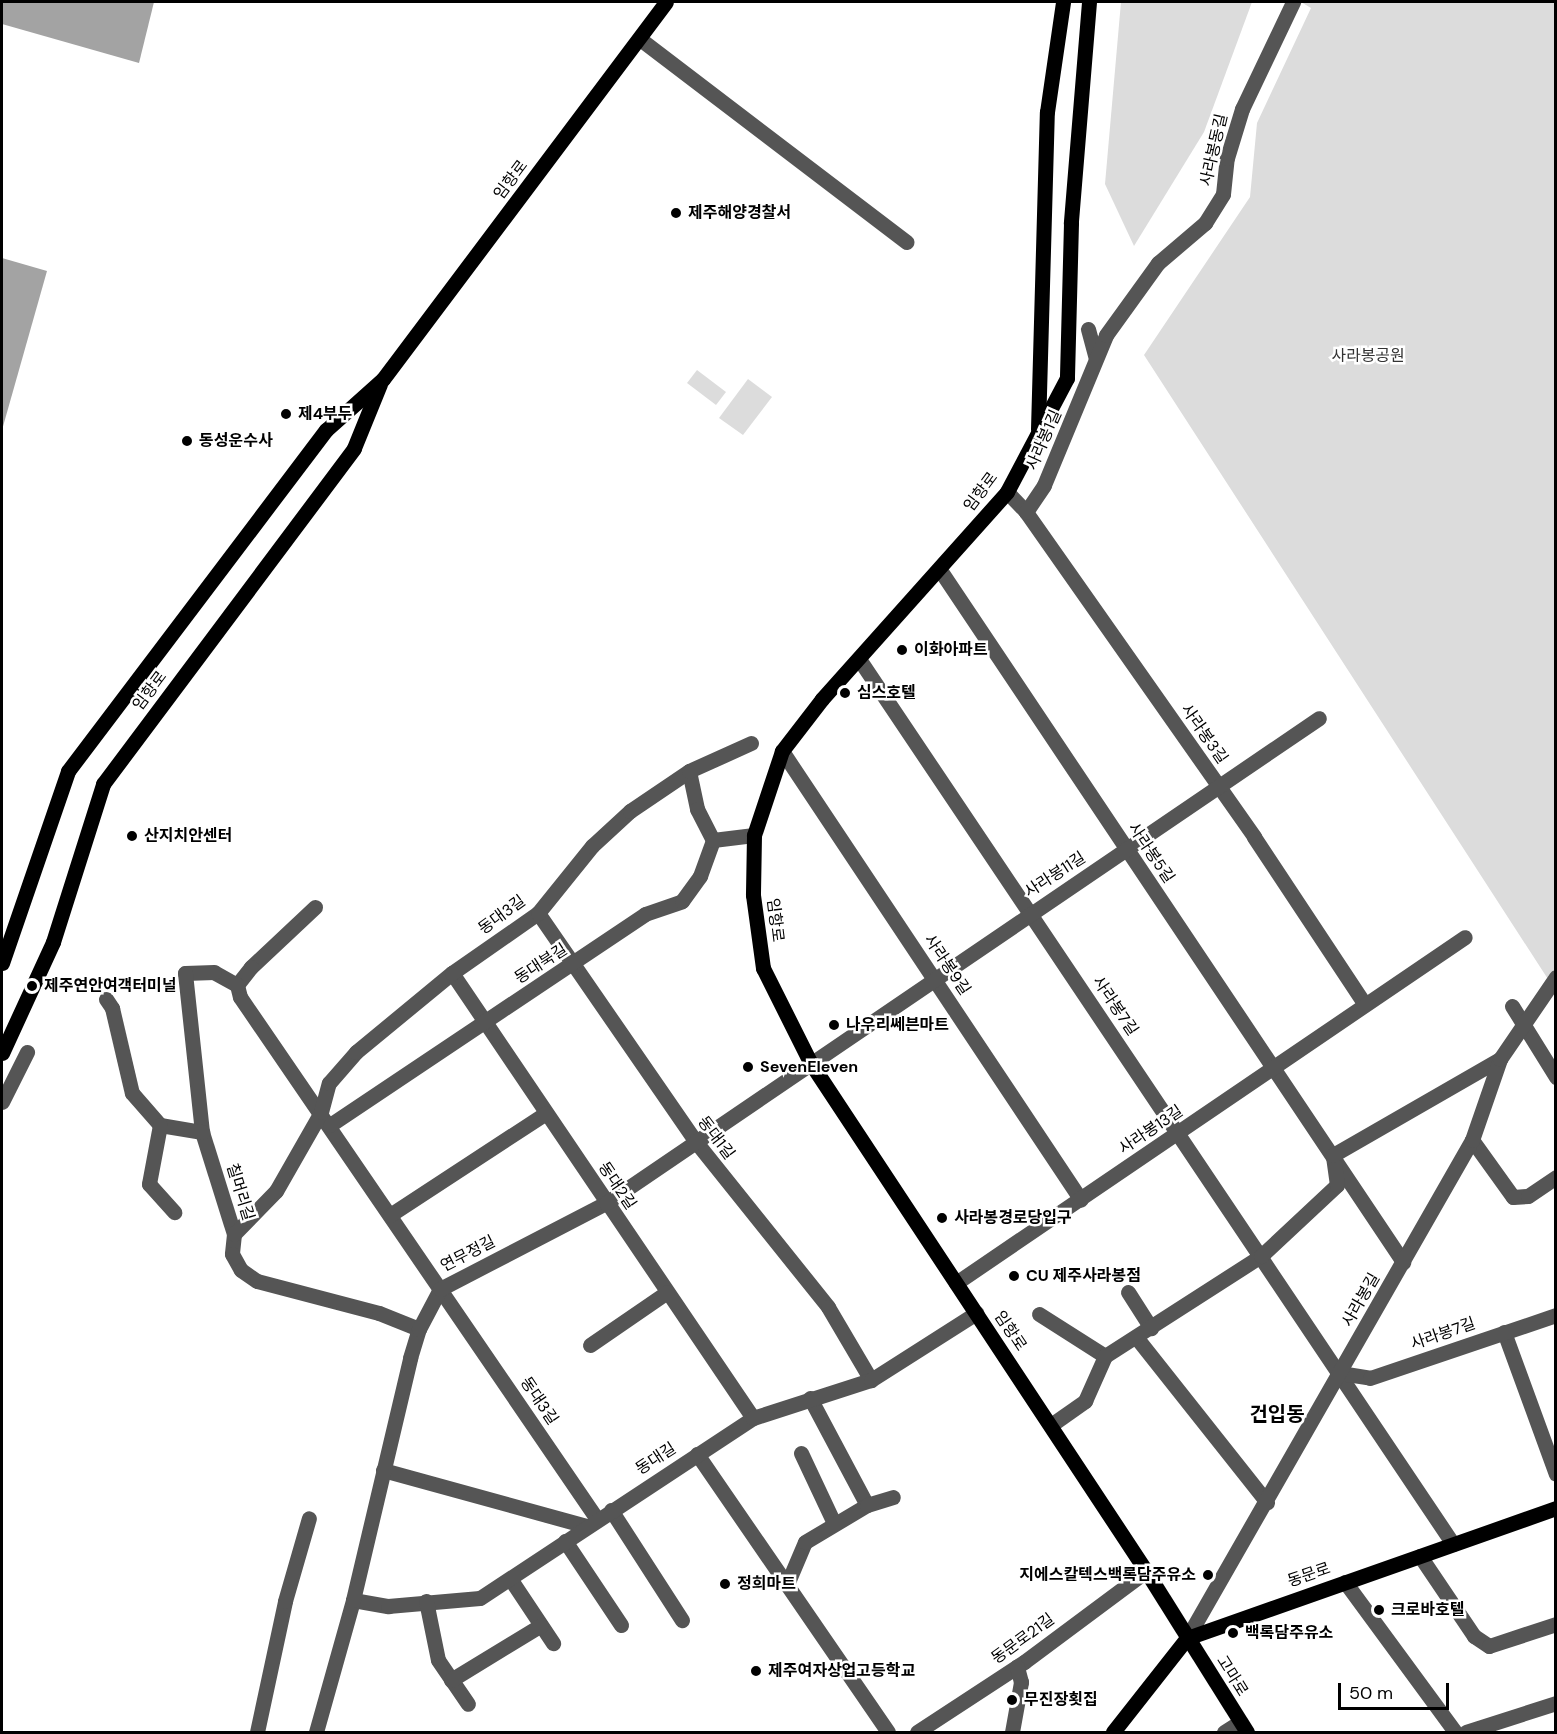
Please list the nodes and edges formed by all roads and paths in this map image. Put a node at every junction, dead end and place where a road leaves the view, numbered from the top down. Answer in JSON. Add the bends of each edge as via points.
{"nodes":[{"id":1,"x":666,"y":2,"type":"edge"},
{"id":2,"x":1063,"y":2,"type":"edge"},
{"id":3,"x":1089,"y":2,"type":"edge"},
{"id":4,"x":1293,"y":2,"type":"edge"},
{"id":5,"x":640,"y":39,"type":"junction"},
{"id":6,"x":906,"y":242,"type":"dead end"},
{"id":7,"x":1088,"y":328,"type":"dead end"},
{"id":8,"x":1096,"y":358,"type":"junction"},
{"id":9,"x":383,"y":379,"type":"junction"},
{"id":10,"x":1089,"y":380,"type":"joint"},
{"id":11,"x":1038,"y":432,"type":"junction"},
{"id":12,"x":1007,"y":492,"type":"junction"},
{"id":13,"x":1026,"y":512,"type":"junction"},
{"id":14,"x":940,"y":570,"type":"junction"},
{"id":15,"x":859,"y":659,"type":"junction"},
{"id":16,"x":1319,"y":718,"type":"dead end"},
{"id":17,"x":751,"y":743,"type":"dead end"},
{"id":18,"x":782,"y":751,"type":"junction"},
{"id":19,"x":689,"y":771,"type":"junction"},
{"id":20,"x":1218,"y":786,"type":"junction"},
{"id":21,"x":753,"y":835,"type":"junction"},
{"id":22,"x":713,"y":840,"type":"junction"},
{"id":23,"x":1127,"y":849,"type":"junction"},
{"id":24,"x":315,"y":907,"type":"dead end"},
{"id":25,"x":538,"y":913,"type":"junction"},
{"id":26,"x":1030,"y":913,"type":"junction"},
{"id":27,"x":1466,"y":937,"type":"dead end"},
{"id":28,"x":2,"y":963,"type":"edge"},
{"id":29,"x":574,"y":965,"type":"junction"},
{"id":30,"x":452,"y":973,"type":"junction"},
{"id":31,"x":1556,"y":977,"type":"edge"},
{"id":32,"x":934,"y":979,"type":"junction"},
{"id":33,"x":237,"y":985,"type":"junction"},
{"id":34,"x":106,"y":999,"type":"dead end"},
{"id":35,"x":1364,"y":1004,"type":"junction"},
{"id":36,"x":1512,"y":1006,"type":"dead end"},
{"id":37,"x":484,"y":1022,"type":"junction"},
{"id":38,"x":1521,"y":1022,"type":"junction"},
{"id":39,"x":2,"y":1053,"type":"edge"},
{"id":40,"x":27,"y":1053,"type":"dead end"},
{"id":41,"x":1500,"y":1059,"type":"junction"},
{"id":42,"x":810,"y":1062,"type":"junction"},
{"id":43,"x":1274,"y":1068,"type":"junction"},
{"id":44,"x":1556,"y":1077,"type":"edge"},
{"id":45,"x":2,"y":1102,"type":"edge"},
{"id":46,"x":546,"y":1113,"type":"junction"},
{"id":47,"x":325,"y":1119,"type":"junction"},
{"id":48,"x":160,"y":1125,"type":"junction"},
{"id":49,"x":202,"y":1132,"type":"junction"},
{"id":50,"x":1179,"y":1133,"type":"junction"},
{"id":51,"x":1472,"y":1140,"type":"junction"},
{"id":52,"x":696,"y":1142,"type":"junction"},
{"id":53,"x":1333,"y":1155,"type":"junction"},
{"id":54,"x":1556,"y":1177,"type":"edge"},
{"id":55,"x":1081,"y":1200,"type":"junction"},
{"id":56,"x":606,"y":1203,"type":"junction"},
{"id":57,"x":174,"y":1212,"type":"dead end"},
{"id":58,"x":390,"y":1215,"type":"junction"},
{"id":59,"x":234,"y":1234,"type":"junction"},
{"id":60,"x":1262,"y":1256,"type":"junction"},
{"id":61,"x":1403,"y":1262,"type":"junction"},
{"id":62,"x":956,"y":1283,"type":"junction"},
{"id":63,"x":440,"y":1289,"type":"junction"},
{"id":64,"x":666,"y":1292,"type":"junction"},
{"id":65,"x":1128,"y":1292,"type":"dead end"},
{"id":66,"x":976,"y":1313,"type":"junction"},
{"id":67,"x":1039,"y":1314,"type":"dead end"},
{"id":68,"x":1556,"y":1315,"type":"edge"},
{"id":69,"x":1150,"y":1328,"type":"junction"},
{"id":70,"x":419,"y":1329,"type":"junction"},
{"id":71,"x":1504,"y":1332,"type":"junction"},
{"id":72,"x":1136,"y":1337,"type":"junction"},
{"id":73,"x":590,"y":1345,"type":"dead end"},
{"id":74,"x":1105,"y":1356,"type":"junction"},
{"id":75,"x":1340,"y":1373,"type":"junction"},
{"id":76,"x":871,"y":1380,"type":"junction"},
{"id":77,"x":810,"y":1398,"type":"junction"},
{"id":78,"x":753,"y":1418,"type":"junction"},
{"id":79,"x":1051,"y":1425,"type":"junction"},
{"id":80,"x":801,"y":1453,"type":"dead end"},
{"id":81,"x":697,"y":1454,"type":"junction"},
{"id":82,"x":383,"y":1470,"type":"junction"},
{"id":83,"x":1556,"y":1474,"type":"edge"},
{"id":84,"x":893,"y":1497,"type":"dead end"},
{"id":85,"x":1268,"y":1502,"type":"junction"},
{"id":86,"x":867,"y":1506,"type":"junction"},
{"id":87,"x":1556,"y":1508,"type":"edge"},
{"id":88,"x":610,"y":1510,"type":"junction"},
{"id":89,"x":309,"y":1518,"type":"dead end"},
{"id":90,"x":591,"y":1523,"type":"junction"},
{"id":91,"x":834,"y":1523,"type":"junction"},
{"id":92,"x":565,"y":1541,"type":"junction"},
{"id":93,"x":1453,"y":1545,"type":"junction"},
{"id":94,"x":1420,"y":1556,"type":"junction"},
{"id":95,"x":1146,"y":1571,"type":"junction"},
{"id":96,"x":511,"y":1580,"type":"junction"},
{"id":97,"x":788,"y":1582,"type":"junction"},
{"id":98,"x":1345,"y":1582,"type":"junction"},
{"id":99,"x":353,"y":1599,"type":"junction"},
{"id":100,"x":426,"y":1601,"type":"junction"},
{"id":101,"x":682,"y":1620,"type":"dead end"},
{"id":102,"x":1556,"y":1624,"type":"edge"},
{"id":103,"x":541,"y":1625,"type":"junction"},
{"id":104,"x":621,"y":1625,"type":"dead end"},
{"id":105,"x":1187,"y":1638,"type":"junction"},
{"id":106,"x":553,"y":1643,"type":"dead end"},
{"id":107,"x":1017,"y":1666,"type":"junction"},
{"id":108,"x":451,"y":1680,"type":"junction"},
{"id":109,"x":1556,"y":1703,"type":"edge"},
{"id":110,"x":468,"y":1704,"type":"dead end"},
{"id":111,"x":1243,"y":1727,"type":"edge"},
{"id":112,"x":257,"y":1732,"type":"edge"},
{"id":113,"x":316,"y":1732,"type":"edge"},
{"id":114,"x":888,"y":1732,"type":"edge"},
{"id":115,"x":917,"y":1732,"type":"edge"},
{"id":116,"x":1012,"y":1732,"type":"edge"},
{"id":117,"x":1113,"y":1732,"type":"edge"},
{"id":118,"x":1224,"y":1732,"type":"edge"},
{"id":119,"x":1455,"y":1732,"type":"edge"},
{"id":120,"x":1466,"y":1732,"type":"edge"}],
"edges":[{"from":1,"to":5,"type":"main road","name":"임항로"},
{"from":2,"to":11,"type":"main road","name":"임항로","via":[[1047,111]]},
{"from":3,"to":11,"type":"main road","name":"임항로","via":[[1071,223],[1066,378]]},
{"from":4,"to":8,"type":"street","name":"사라봉동길","via":[[1242,110],[1227,158],[1223,194],[1206,223],[1158,264],[1106,335]]},
{"from":5,"to":6,"type":"street"},
{"from":5,"to":9,"type":"main road","name":"임항로"},
{"from":7,"to":8,"type":"street"},
{"from":8,"to":10,"type":"street","name":"사라봉동길"},
{"from":9,"to":28,"type":"main road","name":"임항로","via":[[326,430],[68,771]]},
{"from":9,"to":39,"type":"main road","name":"임항로","via":[[354,448],[103,784],[53,942]]},
{"from":10,"to":13,"type":"street","name":"사라봉1길","via":[[1044,485]]},
{"from":11,"to":12,"type":"main road","name":"임항로"},
{"from":12,"to":13,"type":"street","name":"사라봉3길"},
{"from":12,"to":14,"type":"main road","name":"임항로"},
{"from":13,"to":20,"type":"street","name":"사라봉3길"},
{"from":14,"to":15,"type":"main road","name":"임항로"},
{"from":14,"to":23,"type":"street","name":"사라봉5길"},
{"from":15,"to":18,"type":"main road","name":"임항로"},
{"from":15,"to":26,"type":"street","name":"사라봉7길"},
{"from":16,"to":20,"type":"street","name":"사라봉11길"},
{"from":17,"to":19,"type":"street","name":"동대3길"},
{"from":18,"to":21,"type":"main road","name":"임항로"},
{"from":18,"to":32,"type":"street","name":"사라봉9길"},
{"from":19,"to":22,"type":"street","via":[[697,809]]},
{"from":19,"to":25,"type":"street","name":"동대3길","via":[[630,811],[592,846]]},
{"from":20,"to":23,"type":"street","name":"사라봉11길"},
{"from":20,"to":35,"type":"street","name":"사라봉3길"},
{"from":21,"to":22,"type":"street"},
{"from":21,"to":42,"type":"main road","name":"임항로","via":[[753,895],[764,968]]},
{"from":22,"to":29,"type":"street","name":"동대북길","via":[[700,876],[682,901],[645,914]]},
{"from":23,"to":26,"type":"street","name":"사라봉11길"},
{"from":23,"to":43,"type":"street","name":"사라봉5길"},
{"from":24,"to":33,"type":"street"},
{"from":25,"to":29,"type":"street","name":"동대1길"},
{"from":25,"to":30,"type":"street","name":"동대3길"},
{"from":26,"to":32,"type":"street","name":"사라봉11길"},
{"from":26,"to":50,"type":"street","name":"사라봉7길"},
{"from":27,"to":35,"type":"street","name":"사라봉13길"},
{"from":29,"to":37,"type":"street","name":"동대북길"},
{"from":29,"to":52,"type":"street","name":"동대1길"},
{"from":30,"to":37,"type":"street","name":"동대2길"},
{"from":30,"to":47,"type":"street","name":"동대3길","via":[[356,1052],[329,1083]]},
{"from":31,"to":38,"type":"street","name":"사라봉길"},
{"from":32,"to":42,"type":"street","name":"사라봉11길"},
{"from":32,"to":55,"type":"street","name":"사라봉9길"},
{"from":33,"to":47,"type":"street","name":"동대3길","via":[[240,997]]},
{"from":33,"to":49,"type":"street","name":"칠머리길","via":[[214,972],[184,973]]},
{"from":34,"to":48,"type":"street","via":[[112,1008],[132,1093]]},
{"from":35,"to":43,"type":"street","name":"사라봉13길"},
{"from":36,"to":38,"type":"street"},
{"from":37,"to":46,"type":"street","name":"동대2길"},
{"from":37,"to":47,"type":"street","name":"동대북길"},
{"from":38,"to":41,"type":"street","name":"사라봉길"},
{"from":38,"to":44,"type":"street"},
{"from":40,"to":45,"type":"street"},
{"from":41,"to":51,"type":"street","name":"사라봉길"},
{"from":41,"to":53,"type":"street"},
{"from":42,"to":52,"type":"street","name":"연무정길"},
{"from":42,"to":62,"type":"main road","name":"임항로"},
{"from":43,"to":50,"type":"street","name":"사라봉13길"},
{"from":43,"to":53,"type":"street","name":"사라봉5길"},
{"from":46,"to":56,"type":"street","name":"동대2길"},
{"from":46,"to":58,"type":"street"},
{"from":47,"to":58,"type":"street","name":"동대3길"},
{"from":47,"to":59,"type":"street","via":[[276,1191]]},
{"from":48,"to":49,"type":"street"},
{"from":48,"to":57,"type":"street","via":[[149,1184]]},
{"from":49,"to":59,"type":"street","name":"칠머리길"},
{"from":50,"to":55,"type":"street","name":"사라봉13길"},
{"from":50,"to":60,"type":"street","name":"사라봉7길"},
{"from":51,"to":54,"type":"street","via":[[1513,1197],[1528,1196]]},
{"from":51,"to":61,"type":"street","name":"사라봉길"},
{"from":52,"to":56,"type":"street","name":"연무정길"},
{"from":52,"to":76,"type":"street","name":"동대1길","via":[[828,1307]]},
{"from":53,"to":60,"type":"street","via":[[1337,1185]]},
{"from":53,"to":61,"type":"street","name":"사라봉5길"},
{"from":55,"to":62,"type":"street","name":"사라봉13길"},
{"from":56,"to":63,"type":"street","name":"연무정길"},
{"from":56,"to":64,"type":"street","name":"동대2길"},
{"from":58,"to":63,"type":"street","name":"동대3길"},
{"from":59,"to":70,"type":"street","name":"칠머리길","via":[[232,1254],[241,1270],[257,1281],[379,1313]]},
{"from":60,"to":69,"type":"street"},
{"from":60,"to":75,"type":"street","name":"사라봉7길"},
{"from":61,"to":75,"type":"street","name":"사라봉길"},
{"from":62,"to":66,"type":"main road","name":"임항로"},
{"from":63,"to":70,"type":"street","name":"연무정길"},
{"from":63,"to":90,"type":"street","name":"동대3길"},
{"from":64,"to":73,"type":"street"},
{"from":64,"to":78,"type":"street","name":"동대2길"},
{"from":65,"to":69,"type":"street"},
{"from":66,"to":76,"type":"street","name":"동대길"},
{"from":66,"to":79,"type":"main road","name":"임항로"},
{"from":67,"to":74,"type":"street"},
{"from":68,"to":71,"type":"street","name":"사라봉7길"},
{"from":69,"to":72,"type":"street"},
{"from":70,"to":82,"type":"street","name":"연무정길"},
{"from":71,"to":75,"type":"street","name":"사라봉7길","via":[[1370,1377]]},
{"from":71,"to":83,"type":"street"},
{"from":72,"to":74,"type":"street"},
{"from":72,"to":85,"type":"street"},
{"from":74,"to":79,"type":"street","via":[[1085,1401]]},
{"from":75,"to":85,"type":"street","name":"사라봉길"},
{"from":75,"to":93,"type":"street","name":"사라봉7길"},
{"from":76,"to":77,"type":"street","name":"동대길"},
{"from":77,"to":78,"type":"street","name":"동대길"},
{"from":77,"to":86,"type":"street"},
{"from":78,"to":81,"type":"street","name":"동대길"},
{"from":79,"to":95,"type":"main road","name":"임항로"},
{"from":80,"to":91,"type":"street"},
{"from":81,"to":88,"type":"street","name":"동대길"},
{"from":81,"to":97,"type":"street"},
{"from":82,"to":90,"type":"street"},
{"from":82,"to":99,"type":"street","name":"연무정길"},
{"from":84,"to":86,"type":"street"},
{"from":85,"to":105,"type":"street","name":"사라봉길"},
{"from":86,"to":91,"type":"street"},
{"from":87,"to":93,"type":"main road","name":"동문로"},
{"from":88,"to":90,"type":"street","name":"동대길"},
{"from":88,"to":101,"type":"street"},
{"from":89,"to":112,"type":"street","via":[[285,1601]]},
{"from":90,"to":92,"type":"street","name":"동대길"},
{"from":91,"to":97,"type":"street","via":[[806,1542]]},
{"from":92,"to":96,"type":"street","name":"동대길"},
{"from":92,"to":104,"type":"street"},
{"from":93,"to":94,"type":"main road","name":"동문로"},
{"from":94,"to":98,"type":"main road","name":"동문로"},
{"from":94,"to":102,"type":"street","via":[[1474,1636],[1488,1646]]},
{"from":95,"to":105,"type":"main road","name":"임항로"},
{"from":95,"to":107,"type":"street","name":"동문로21길"},
{"from":96,"to":100,"type":"street","name":"동대길","via":[[480,1598]]},
{"from":96,"to":103,"type":"street"},
{"from":97,"to":114,"type":"street"},
{"from":98,"to":105,"type":"main road","name":"동문로"},
{"from":98,"to":119,"type":"street"},
{"from":99,"to":100,"type":"street","name":"동대길","via":[[388,1606]]},
{"from":99,"to":113,"type":"street","name":"연무정길"},
{"from":100,"to":108,"type":"street","via":[[438,1660]]},
{"from":103,"to":106,"type":"street"},
{"from":103,"to":108,"type":"street"},
{"from":105,"to":111,"type":"main road","name":"고마로"},
{"from":105,"to":117,"type":"main road"},
{"from":107,"to":115,"type":"street","name":"동문로21길"},
{"from":107,"to":116,"type":"street","via":[[1022,1682]]},
{"from":108,"to":110,"type":"street"},
{"from":109,"to":120,"type":"street"},
{"from":111,"to":118,"type":"street"}]}
